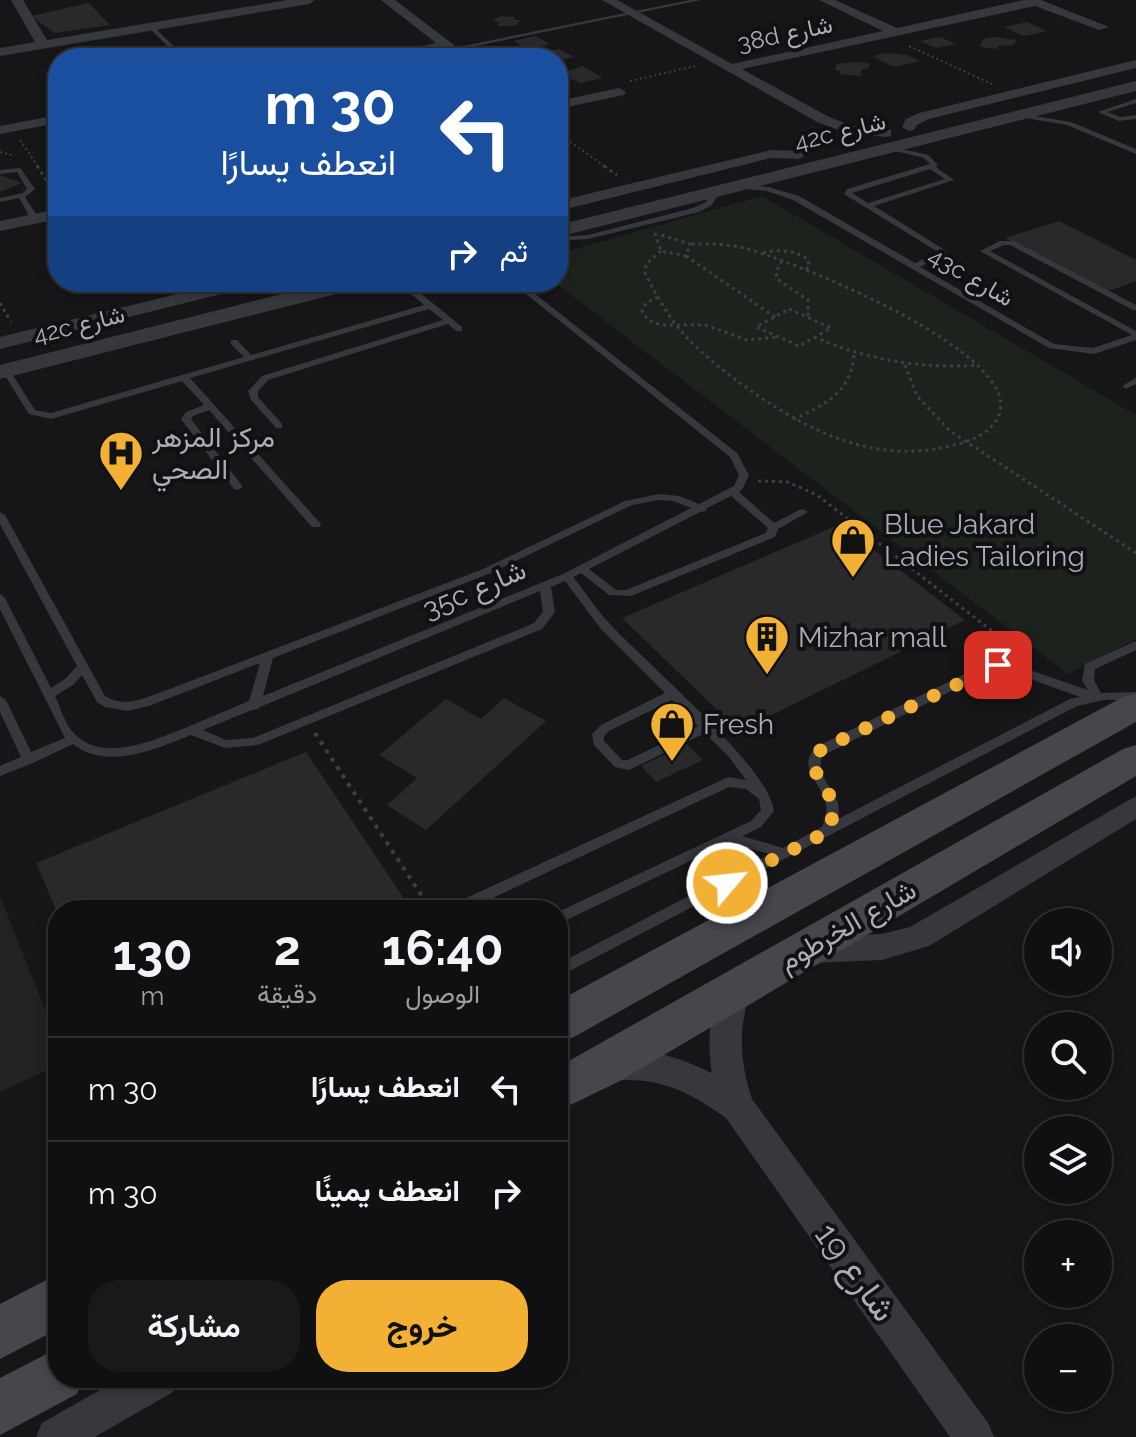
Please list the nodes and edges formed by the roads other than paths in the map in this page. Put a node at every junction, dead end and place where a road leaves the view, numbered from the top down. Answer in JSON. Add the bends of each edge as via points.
{"nodes":[{"id":1,"x":17,"y":0,"type":"edge"},
{"id":2,"x":309,"y":0,"type":"edge"},
{"id":3,"x":387,"y":0,"type":"edge"},
{"id":4,"x":608,"y":0,"type":"edge"},
{"id":5,"x":698,"y":0,"type":"edge"},
{"id":6,"x":825,"y":0,"type":"edge"},
{"id":7,"x":1033,"y":1,"type":"edge"},
{"id":8,"x":631,"y":13,"type":"junction"},
{"id":9,"x":151,"y":27,"type":"junction"},
{"id":10,"x":1103,"y":27,"type":"dead end"},
{"id":11,"x":890,"y":33,"type":"junction"},
{"id":12,"x":43,"y":45,"type":"junction"},
{"id":13,"x":448,"y":47,"type":"junction"},
{"id":14,"x":173,"y":48,"type":"edge"},
{"id":15,"x":442,"y":48,"type":"edge"},
{"id":16,"x":0,"y":52,"type":"edge"},
{"id":17,"x":724,"y":64,"type":"junction"},
{"id":18,"x":1136,"y":64,"type":"edge"},
{"id":19,"x":1136,"y":71,"type":"edge"},
{"id":20,"x":1136,"y":86,"type":"edge"},
{"id":21,"x":619,"y":92,"type":"road end"},
{"id":22,"x":1093,"y":96,"type":"junction"},
{"id":23,"x":1136,"y":101,"type":"edge"},
{"id":24,"x":568,"y":103,"type":"edge"},
{"id":25,"x":1060,"y":103,"type":"junction"},
{"id":26,"x":1126,"y":103,"type":"junction"},
{"id":27,"x":1010,"y":116,"type":"junction"},
{"id":28,"x":1136,"y":117,"type":"edge"},
{"id":29,"x":824,"y":120,"type":"junction"},
{"id":30,"x":48,"y":121,"type":"edge"},
{"id":31,"x":1077,"y":126,"type":"junction"},
{"id":32,"x":909,"y":127,"type":"junction"},
{"id":33,"x":6,"y":129,"type":"edge"},
{"id":34,"x":886,"y":140,"type":"junction"},
{"id":35,"x":833,"y":143,"type":"dead end"},
{"id":36,"x":926,"y":147,"type":"junction"},
{"id":37,"x":1136,"y":152,"type":"edge"},
{"id":38,"x":799,"y":155,"type":"junction"},
{"id":39,"x":932,"y":167,"type":"junction"},
{"id":40,"x":0,"y":172,"type":"edge"},
{"id":41,"x":786,"y":173,"type":"junction"},
{"id":42,"x":725,"y":188,"type":"junction"},
{"id":43,"x":21,"y":196,"type":"junction"},
{"id":44,"x":796,"y":198,"type":"junction"},
{"id":45,"x":0,"y":200,"type":"edge"},
{"id":46,"x":568,"y":203,"type":"edge"},
{"id":47,"x":867,"y":206,"type":"junction"},
{"id":48,"x":568,"y":213,"type":"edge"},
{"id":49,"x":48,"y":216,"type":"edge"},
{"id":50,"x":35,"y":219,"type":"junction"},
{"id":51,"x":0,"y":226,"type":"edge"},
{"id":52,"x":568,"y":228,"type":"edge"},
{"id":53,"x":568,"y":238,"type":"edge"},
{"id":54,"x":913,"y":267,"type":"junction"},
{"id":55,"x":207,"y":292,"type":"edge"},
{"id":56,"x":252,"y":292,"type":"edge"},
{"id":57,"x":313,"y":292,"type":"edge"},
{"id":58,"x":413,"y":292,"type":"edge"},
{"id":59,"x":528,"y":292,"type":"edge"},
{"id":60,"x":429,"y":306,"type":"junction"},
{"id":61,"x":1136,"y":308,"type":"edge"},
{"id":62,"x":449,"y":321,"type":"junction"},
{"id":63,"x":459,"y":329,"type":"dead end"},
{"id":64,"x":1136,"y":336,"type":"edge"},
{"id":65,"x":234,"y":342,"type":"dead end"},
{"id":66,"x":0,"y":343,"type":"edge"},
{"id":67,"x":250,"y":359,"type":"junction"},
{"id":68,"x":2,"y":365,"type":"edge"},
{"id":69,"x":185,"y":378,"type":"junction"},
{"id":70,"x":1136,"y":381,"type":"edge"},
{"id":71,"x":1126,"y":386,"type":"dead end"},
{"id":72,"x":211,"y":406,"type":"junction"},
{"id":73,"x":279,"y":426,"type":"dead end"},
{"id":74,"x":238,"y":487,"type":"dead end"},
{"id":75,"x":733,"y":492,"type":"junction"},
{"id":76,"x":702,"y":509,"type":"junction"},
{"id":77,"x":803,"y":512,"type":"dead end"},
{"id":78,"x":0,"y":515,"type":"edge"},
{"id":79,"x":316,"y":525,"type":"dead end"},
{"id":80,"x":773,"y":527,"type":"junction"},
{"id":81,"x":582,"y":569,"type":"junction"},
{"id":82,"x":567,"y":576,"type":"junction"},
{"id":83,"x":545,"y":585,"type":"junction"},
{"id":84,"x":0,"y":598,"type":"edge"},
{"id":85,"x":1136,"y":645,"type":"edge"},
{"id":86,"x":268,"y":655,"type":"junction"},
{"id":87,"x":83,"y":666,"type":"junction"},
{"id":88,"x":674,"y":694,"type":"junction"},
{"id":89,"x":48,"y":695,"type":"junction"},
{"id":90,"x":1136,"y":696,"type":"edge"},
{"id":91,"x":1097,"y":697,"type":"junction"},
{"id":92,"x":0,"y":700,"type":"edge"},
{"id":93,"x":254,"y":706,"type":"junction"},
{"id":94,"x":1136,"y":706,"type":"edge"},
{"id":95,"x":707,"y":727,"type":"junction"},
{"id":96,"x":191,"y":730,"type":"junction"},
{"id":97,"x":73,"y":739,"type":"junction"},
{"id":98,"x":1136,"y":759,"type":"edge"},
{"id":99,"x":29,"y":760,"type":"junction"},
{"id":100,"x":0,"y":771,"type":"edge"},
{"id":101,"x":763,"y":794,"type":"junction"},
{"id":102,"x":1136,"y":806,"type":"edge"},
{"id":103,"x":827,"y":832,"type":"junction"},
{"id":104,"x":729,"y":838,"type":"junction"},
{"id":105,"x":783,"y":853,"type":"junction"},
{"id":106,"x":475,"y":900,"type":"edge"},
{"id":107,"x":568,"y":913,"type":"edge"},
{"id":108,"x":796,"y":953,"type":"junction"},
{"id":109,"x":568,"y":966,"type":"edge"},
{"id":110,"x":733,"y":993,"type":"junction"},
{"id":111,"x":568,"y":1018,"type":"edge"},
{"id":112,"x":604,"y":1067,"type":"junction"},
{"id":113,"x":568,"y":1085,"type":"edge"},
{"id":114,"x":738,"y":1107,"type":"junction"},
{"id":115,"x":48,"y":1306,"type":"edge"},
{"id":116,"x":0,"y":1333,"type":"edge"},
{"id":117,"x":48,"y":1381,"type":"edge"},
{"id":118,"x":142,"y":1388,"type":"edge"},
{"id":119,"x":0,"y":1408,"type":"edge"},
{"id":120,"x":56,"y":1437,"type":"edge"},
{"id":121,"x":974,"y":1437,"type":"edge"}],
"edges":[{"from":1,"to":12,"type":"street"},
{"from":2,"to":9,"type":"street","via":[[193,14]]},
{"from":3,"to":13,"type":"street"},
{"from":4,"to":8,"type":"street"},
{"from":5,"to":8,"type":"lane"},
{"from":6,"to":11,"type":"street"},
{"from":7,"to":10,"type":"street"},
{"from":7,"to":11,"type":"street","name":"38d شارع"},
{"from":8,"to":13,"type":"lane"},
{"from":8,"to":17,"type":"street"},
{"from":9,"to":12,"type":"street"},
{"from":9,"to":14,"type":"lane"},
{"from":11,"to":17,"type":"street","name":"38d شارع"},
{"from":12,"to":16,"type":"street"},
{"from":13,"to":15,"type":"street"},
{"from":17,"to":29,"type":"street"},
{"from":18,"to":32,"type":"street","via":[[924,116]]},
{"from":19,"to":32,"type":"street","name":"42c شارع"},
{"from":20,"to":22,"type":"street","name":"42c شارع"},
{"from":21,"to":24,"type":"street"},
{"from":22,"to":25,"type":"street","name":"42c شارع"},
{"from":22,"to":26,"type":"lane"},
{"from":23,"to":26,"type":"lane"},
{"from":25,"to":27,"type":"street","name":"42c شارع"},
{"from":25,"to":31,"type":"lane","via":[[1063,114]]},
{"from":26,"to":28,"type":"lane","via":[[1101,112],[1119,119]]},
{"from":27,"to":31,"type":"lane"},
{"from":27,"to":36,"type":"street","name":"42c شارع"},
{"from":29,"to":34,"type":"street"},
{"from":29,"to":35,"type":"street","via":[[835,133]]},
{"from":30,"to":33,"type":"street"},
{"from":31,"to":37,"type":"lane"},
{"from":32,"to":34,"type":"street","name":"42c شارع"},
{"from":34,"to":36,"type":"street","name":"42c شارع"},
{"from":34,"to":38,"type":"street","name":"42c شارع"},
{"from":34,"to":41,"type":"street","name":"42c شارع"},
{"from":36,"to":39,"type":"lane","via":[[935,163]]},
{"from":38,"to":46,"type":"street","via":[[771,154]]},
{"from":38,"to":48,"type":"street","name":"42c شارع"},
{"from":39,"to":47,"type":"lane","via":[[950,180]]},
{"from":39,"to":47,"type":"lane","via":[[848,193]]},
{"from":40,"to":43,"type":"lane","via":[[19,170],[31,189]]},
{"from":41,"to":42,"type":"street","name":"42c شارع"},
{"from":41,"to":44,"type":"lane","via":[[785,183]]},
{"from":42,"to":44,"type":"lane","name":"43c شارع","via":[[768,189]]},
{"from":42,"to":52,"type":"street","name":"42c شارع"},
{"from":42,"to":53,"type":"lane","via":[[696,210]]},
{"from":43,"to":45,"type":"lane"},
{"from":43,"to":50,"type":"lane"},
{"from":44,"to":54,"type":"lane","name":"43c شارع"},
{"from":47,"to":54,"type":"lane","via":[[944,252]]},
{"from":49,"to":50,"type":"street"},
{"from":50,"to":51,"type":"street"},
{"from":54,"to":64,"type":"lane","name":"43c شارع","via":[[1052,346],[1094,351]]},
{"from":55,"to":66,"type":"street"},
{"from":56,"to":68,"type":"street","name":"42c شارع"},
{"from":57,"to":68,"type":"street","name":"42c شارع"},
{"from":58,"to":60,"type":"lane"},
{"from":59,"to":75,"type":"lane","name":"35c شارع","via":[[734,455],[743,468],[743,482]]},
{"from":60,"to":62,"type":"lane"},
{"from":60,"to":67,"type":"lane"},
{"from":61,"to":64,"type":"lane","via":[[1013,244],[984,251]]},
{"from":62,"to":63,"type":"lane"},
{"from":62,"to":73,"type":"lane","via":[[265,378],[257,384],[254,398]]},
{"from":65,"to":67,"type":"lane"},
{"from":67,"to":69,"type":"lane"},
{"from":68,"to":69,"type":"lane","via":[[35,415],[51,416]]},
{"from":69,"to":72,"type":"lane"},
{"from":70,"to":71,"type":"lane"},
{"from":72,"to":74,"type":"lane","via":[[186,419]]},
{"from":72,"to":79,"type":"lane"},
{"from":75,"to":76,"type":"lane","name":"35c شارع"},
{"from":75,"to":80,"type":"lane"},
{"from":76,"to":81,"type":"lane","name":"35c شارع"},
{"from":76,"to":86,"type":"lane","via":[[675,498],[629,503],[487,571]]},
{"from":77,"to":80,"type":"lane"},
{"from":78,"to":87,"type":"lane"},
{"from":80,"to":81,"type":"lane","via":[[767,537],[627,594],[613,593]]},
{"from":81,"to":82,"type":"lane","name":"35c شارع"},
{"from":82,"to":83,"type":"lane","name":"35c شارع"},
{"from":82,"to":88,"type":"lane","via":[[605,626]]},
{"from":83,"to":93,"type":"lane","name":"35c شارع"},
{"from":83,"to":96,"type":"lane","via":[[549,612],[538,626],[307,721],[244,744],[225,744]]},
{"from":84,"to":89,"type":"lane"},
{"from":85,"to":91,"type":"lane","via":[[1089,667],[1088,680]]},
{"from":86,"to":87,"type":"lane","via":[[126,707],[101,699]]},
{"from":86,"to":93,"type":"lane"},
{"from":87,"to":89,"type":"lane"},
{"from":88,"to":95,"type":"lane"},
{"from":88,"to":95,"type":"lane","via":[[605,728],[598,742],[619,764],[629,765]]},
{"from":89,"to":97,"type":"lane"},
{"from":90,"to":91,"type":"lane"},
{"from":91,"to":103,"type":"lane","via":[[1074,702]]},
{"from":91,"to":103,"type":"lane","via":[[1007,666],[991,666],[822,749],[814,768],[834,803]]},
{"from":92,"to":99,"type":"lane"},
{"from":93,"to":96,"type":"lane","name":"35c شارع"},
{"from":94,"to":111,"type":"main road","name":"شارع الخرطوم"},
{"from":95,"to":101,"type":"lane"},
{"from":96,"to":97,"type":"lane","name":"35c شارع","via":[[147,748],[119,752],[93,750]]},
{"from":97,"to":99,"type":"lane"},
{"from":98,"to":108,"type":"main road","name":"شارع الخرطوم"},
{"from":99,"to":100,"type":"lane"},
{"from":101,"to":104,"type":"lane","via":[[768,802],[764,818]]},
{"from":101,"to":106,"type":"lane","via":[[754,786],[728,782]]},
{"from":102,"to":108,"type":"street","via":[[918,937],[882,947]]},
{"from":103,"to":105,"type":"lane"},
{"from":104,"to":105,"type":"lane"},
{"from":104,"to":107,"type":"lane"},
{"from":105,"to":109,"type":"lane"},
{"from":108,"to":110,"type":"main road","name":"شارع الخرطوم"},
{"from":110,"to":112,"type":"main road","name":"شارع الخرطوم"},
{"from":110,"to":114,"type":"street","name":"شارع 19","via":[[723,1048]]},
{"from":112,"to":113,"type":"main road","name":"شارع الخرطوم"},
{"from":112,"to":114,"type":"street","name":"شارع 19","via":[[674,1073]]},
{"from":114,"to":121,"type":"street","name":"شارع 19"},
{"from":115,"to":116,"type":"main road"},
{"from":117,"to":119,"type":"main road"},
{"from":118,"to":120,"type":"street"}]}
